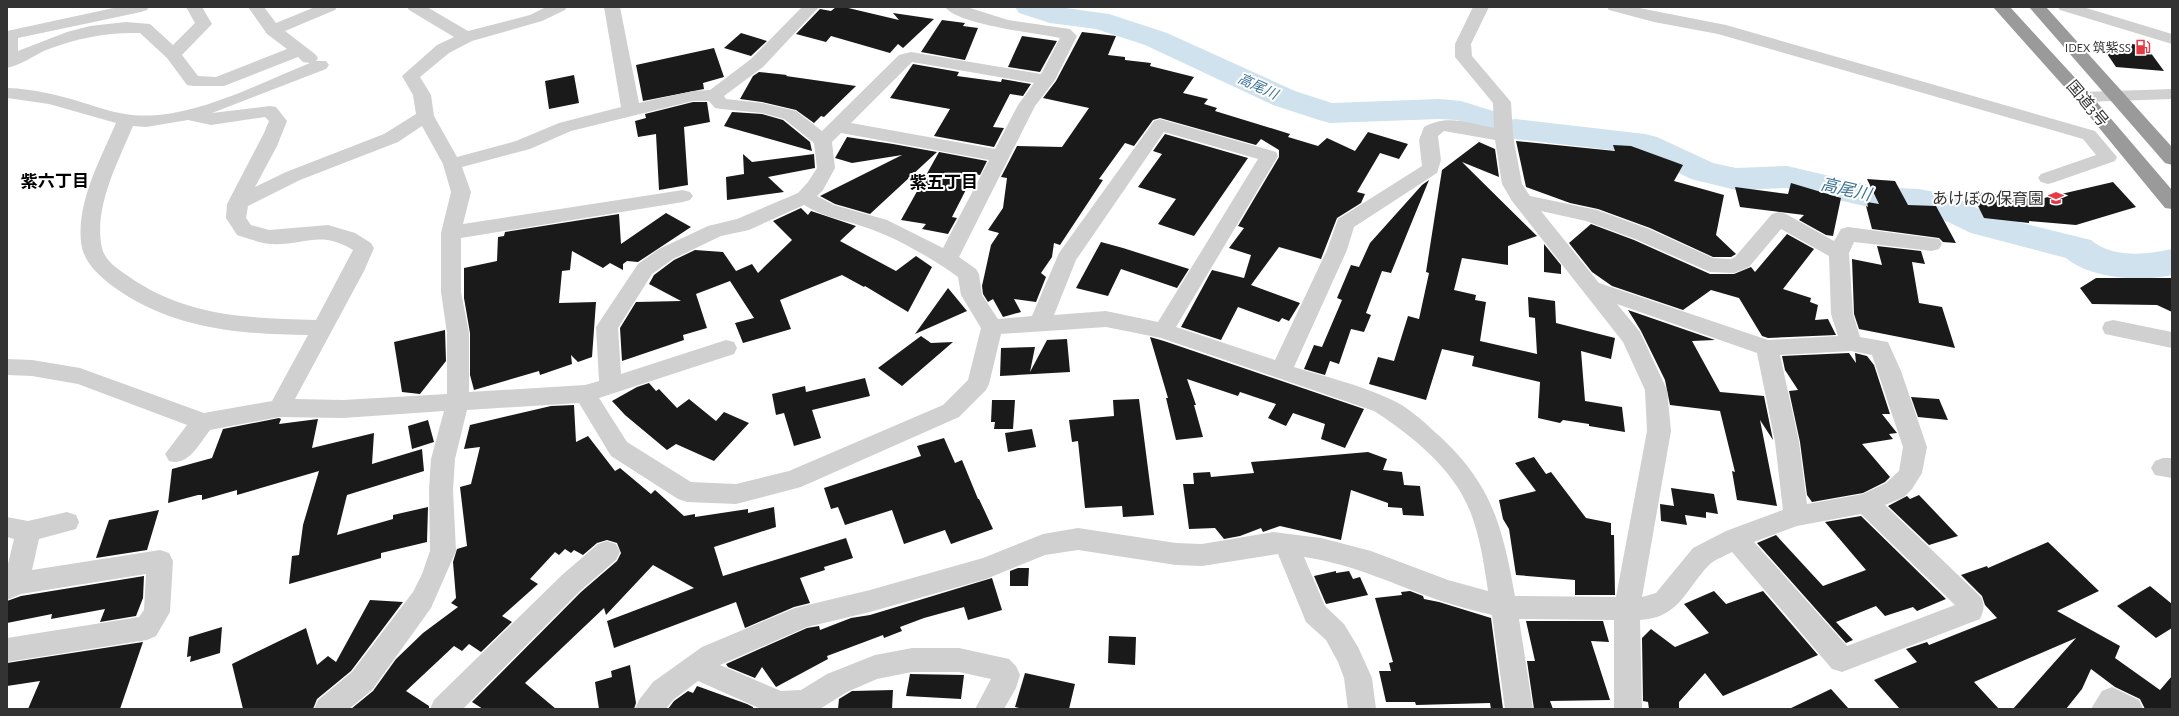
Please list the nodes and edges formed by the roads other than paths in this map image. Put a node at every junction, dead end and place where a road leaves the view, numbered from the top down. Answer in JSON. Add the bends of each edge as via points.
{"nodes":[{"id":1,"x":141,"y":7,"type":"edge"},
{"id":2,"x":194,"y":7,"type":"edge"},
{"id":3,"x":256,"y":7,"type":"edge"},
{"id":4,"x":329,"y":7,"type":"edge"},
{"id":5,"x":415,"y":7,"type":"edge"},
{"id":6,"x":559,"y":7,"type":"edge"},
{"id":7,"x":612,"y":7,"type":"edge"},
{"id":8,"x":811,"y":7,"type":"edge"},
{"id":9,"x":954,"y":7,"type":"edge"},
{"id":10,"x":1481,"y":7,"type":"edge"},
{"id":11,"x":1616,"y":7,"type":"edge"},
{"id":12,"x":2001,"y":7,"type":"edge"},
{"id":13,"x":2037,"y":7,"type":"edge"},
{"id":14,"x":2066,"y":7,"type":"edge"},
{"id":15,"x":273,"y":30,"type":"junction"},
{"id":16,"x":466,"y":37,"type":"junction"},
{"id":17,"x":2172,"y":39,"type":"edge"},
{"id":18,"x":299,"y":51,"type":"junction"},
{"id":19,"x":173,"y":54,"type":"junction"},
{"id":20,"x":8,"y":63,"type":"edge"},
{"id":21,"x":1046,"y":80,"type":"junction"},
{"id":22,"x":7,"y":93,"type":"edge"},
{"id":23,"x":2172,"y":94,"type":"edge"},
{"id":24,"x":714,"y":95,"type":"junction"},
{"id":25,"x":2083,"y":97,"type":"junction"},
{"id":26,"x":2119,"y":97,"type":"junction"},
{"id":27,"x":631,"y":110,"type":"junction"},
{"id":28,"x":190,"y":115,"type":"junction"},
{"id":29,"x":425,"y":116,"type":"junction"},
{"id":30,"x":126,"y":120,"type":"junction"},
{"id":31,"x":839,"y":127,"type":"junction"},
{"id":32,"x":1504,"y":136,"type":"junction"},
{"id":33,"x":823,"y":141,"type":"junction"},
{"id":34,"x":1001,"y":156,"type":"junction"},
{"id":35,"x":2172,"y":159,"type":"edge"},
{"id":36,"x":452,"y":164,"type":"junction"},
{"id":37,"x":2048,"y":178,"type":"dead end"},
{"id":38,"x":683,"y":196,"type":"dead end"},
{"id":39,"x":805,"y":197,"type":"junction"},
{"id":40,"x":1522,"y":201,"type":"junction"},
{"id":41,"x":2172,"y":203,"type":"edge"},
{"id":42,"x":237,"y":204,"type":"junction"},
{"id":43,"x":451,"y":233,"type":"junction"},
{"id":44,"x":1932,"y":244,"type":"dead end"},
{"id":45,"x":1839,"y":253,"type":"junction"},
{"id":46,"x":948,"y":259,"type":"junction"},
{"id":47,"x":1592,"y":288,"type":"junction"},
{"id":48,"x":1040,"y":322,"type":"junction"},
{"id":49,"x":992,"y":327,"type":"junction"},
{"id":50,"x":323,"y":328,"type":"junction"},
{"id":51,"x":2113,"y":328,"type":"dead end"},
{"id":52,"x":1164,"y":331,"type":"junction"},
{"id":53,"x":2172,"y":340,"type":"edge"},
{"id":54,"x":1851,"y":343,"type":"junction"},
{"id":55,"x":726,"y":348,"type":"dead end"},
{"id":56,"x":1767,"y":348,"type":"junction"},
{"id":57,"x":7,"y":368,"type":"edge"},
{"id":58,"x":1281,"y":372,"type":"junction"},
{"id":59,"x":610,"y":385,"type":"junction"},
{"id":60,"x":585,"y":394,"type":"junction"},
{"id":61,"x":458,"y":402,"type":"junction"},
{"id":62,"x":279,"y":408,"type":"junction"},
{"id":63,"x":203,"y":422,"type":"junction"},
{"id":64,"x":177,"y":454,"type":"dead end"},
{"id":65,"x":1866,"y":503,"type":"junction"},
{"id":66,"x":1796,"y":516,"type":"junction"},
{"id":67,"x":67,"y":522,"type":"dead end"},
{"id":68,"x":17,"y":529,"type":"edge"},
{"id":69,"x":1735,"y":538,"type":"junction"},
{"id":70,"x":1291,"y":545,"type":"junction"},
{"id":71,"x":607,"y":552,"type":"dead end"},
{"id":72,"x":12,"y":586,"type":"edge"},
{"id":73,"x":1504,"y":607,"type":"junction"},
{"id":74,"x":1627,"y":609,"type":"junction"},
{"id":75,"x":7,"y":650,"type":"edge"},
{"id":76,"x":695,"y":667,"type":"junction"},
{"id":77,"x":328,"y":709,"type":"edge"},
{"id":78,"x":444,"y":709,"type":"edge"},
{"id":79,"x":649,"y":709,"type":"edge"},
{"id":80,"x":989,"y":709,"type":"edge"},
{"id":81,"x":1362,"y":709,"type":"edge"},
{"id":82,"x":1519,"y":709,"type":"edge"},
{"id":83,"x":1628,"y":709,"type":"edge"},
{"id":84,"x":2105,"y":709,"type":"edge"},
{"id":85,"x":2129,"y":709,"type":"edge"}],
"edges":[{"from":1,"to":20,"type":"street","via":[[10,35]]},
{"from":2,"to":19,"type":"street","via":[[204,24]]},
{"from":3,"to":15,"type":"street"},
{"from":4,"to":15,"type":"street"},
{"from":5,"to":16,"type":"street"},
{"from":6,"to":16,"type":"street","via":[[536,18]]},
{"from":7,"to":27,"type":"street"},
{"from":8,"to":24,"type":"street","via":[[757,63]]},
{"from":9,"to":21,"type":"street","via":[[979,16],[1069,36]]},
{"from":10,"to":32,"type":"street","via":[[1463,44],[1464,57],[1474,72],[1502,102]]},
{"from":11,"to":37,"type":"street","via":[[1720,29],[2088,135],[2108,157]]},
{"from":12,"to":25,"type":"highway","name":"国道3号"},
{"from":13,"to":26,"type":"highway","name":"国道3号"},
{"from":14,"to":17,"type":"street"},
{"from":15,"to":18,"type":"street"},
{"from":16,"to":29,"type":"street","via":[[443,49],[411,76],[422,95]]},
{"from":18,"to":19,"type":"street","via":[[218,82],[193,81]]},
{"from":18,"to":28,"type":"street","via":[[320,65]]},
{"from":19,"to":20,"type":"street","via":[[144,28],[115,27],[52,41]]},
{"from":21,"to":31,"type":"street","via":[[911,57],[905,59]]},
{"from":21,"to":34,"type":"street","via":[[1027,105]]},
{"from":22,"to":30,"type":"street","via":[[21,93],[69,103]]},
{"from":23,"to":26,"type":"street"},
{"from":24,"to":27,"type":"street","via":[[692,96]]},
{"from":24,"to":33,"type":"street","via":[[721,104],[762,108],[790,115]]},
{"from":25,"to":26,"type":"street"},
{"from":25,"to":41,"type":"highway","name":"国道3号"},
{"from":26,"to":35,"type":"highway","name":"国道3号"},
{"from":27,"to":36,"type":"street","via":[[565,127],[523,145]]},
{"from":28,"to":30,"type":"street","via":[[147,121]]},
{"from":28,"to":42,"type":"street","via":[[211,119],[270,111],[278,121],[274,136]]},
{"from":29,"to":36,"type":"street"},
{"from":29,"to":42,"type":"street","via":[[391,138],[293,176]]},
{"from":30,"to":50,"type":"street","via":[[94,202],[91,241],[95,260],[128,289],[162,307],[190,316],[246,326]]},
{"from":31,"to":33,"type":"street"},
{"from":31,"to":34,"type":"street"},
{"from":32,"to":40,"type":"street","via":[[1512,184]]},
{"from":32,"to":58,"type":"street","via":[[1450,124],[1441,125],[1430,131],[1427,139],[1432,164],[1430,169],[1345,224],[1337,250]]},
{"from":33,"to":39,"type":"street","via":[[826,168],[816,186]]},
{"from":34,"to":46,"type":"street"},
{"from":36,"to":43,"type":"street","via":[[461,192]]},
{"from":38,"to":43,"type":"street"},
{"from":39,"to":46,"type":"street","via":[[828,210],[880,225]]},
{"from":39,"to":59,"type":"street","via":[[742,225],[715,231],[666,254],[645,269],[607,327]]},
{"from":40,"to":45,"type":"street","via":[[1590,215],[1642,234],[1710,265],[1734,266],[1742,262],[1779,219]]},
{"from":40,"to":47,"type":"street"},
{"from":42,"to":50,"type":"street","via":[[236,218],[244,230],[269,238],[328,232],[348,238],[364,248]]},
{"from":43,"to":61,"type":"street","via":[[451,292],[458,333]]},
{"from":44,"to":45,"type":"street","via":[[1848,234]]},
{"from":45,"to":54,"type":"street","via":[[1842,314]]},
{"from":46,"to":49,"type":"street","via":[[969,274],[967,284]]},
{"from":47,"to":56,"type":"street"},
{"from":47,"to":74,"type":"street","via":[[1632,338],[1656,390],[1659,431],[1656,454],[1649,479]]},
{"from":48,"to":49,"type":"street"},
{"from":48,"to":52,"type":"street","via":[[1106,319]]},
{"from":48,"to":52,"type":"street","via":[[1066,258],[1160,124],[1269,156]]},
{"from":49,"to":60,"type":"street","via":[[978,384],[951,411],[793,480],[736,494],[687,492],[619,449]]},
{"from":50,"to":62,"type":"street"},
{"from":51,"to":53,"type":"street"},
{"from":52,"to":58,"type":"street"},
{"from":54,"to":56,"type":"street"},
{"from":54,"to":65,"type":"street","via":[[1880,348],[1915,447],[1910,473],[1904,482],[1895,490]]},
{"from":55,"to":59,"type":"street"},
{"from":56,"to":66,"type":"street","via":[[1787,442]]},
{"from":57,"to":63,"type":"street","via":[[32,368],[80,376]]},
{"from":58,"to":73,"type":"street","via":[[1382,405],[1421,433],[1443,455],[1478,500],[1491,537]]},
{"from":59,"to":60,"type":"street"},
{"from":60,"to":61,"type":"street"},
{"from":61,"to":62,"type":"street","via":[[343,409]]},
{"from":61,"to":77,"type":"street","via":[[443,459],[443,551],[434,575],[422,600],[362,681]]},
{"from":62,"to":63,"type":"street"},
{"from":63,"to":64,"type":"street"},
{"from":65,"to":66,"type":"street"},
{"from":65,"to":69,"type":"street","via":[[1972,605],[1971,611],[1842,660]]},
{"from":66,"to":69,"type":"street"},
{"from":67,"to":68,"type":"street"},
{"from":68,"to":72,"type":"street"},
{"from":69,"to":74,"type":"street","via":[[1702,556],[1665,601],[1651,608]]},
{"from":70,"to":73,"type":"street","via":[[1321,549],[1371,562],[1446,590]]},
{"from":70,"to":76,"type":"street","via":[[1273,543],[1245,550],[1202,555],[1176,554],[1078,540],[1043,545],[986,568],[870,601],[804,616],[711,656]]},
{"from":70,"to":81,"type":"street","via":[[1291,557],[1315,614],[1335,632],[1358,678]]},
{"from":71,"to":78,"type":"street","via":[[571,582]]},
{"from":72,"to":75,"type":"street","via":[[160,561],[157,612],[147,628]]},
{"from":73,"to":74,"type":"street"},
{"from":73,"to":82,"type":"street"},
{"from":74,"to":83,"type":"street"},
{"from":76,"to":79,"type":"street","via":[[663,691]]},
{"from":76,"to":80,"type":"street","via":[[780,704],[806,703],[837,683],[875,667],[912,660],[959,660],[1000,668],[1006,675],[1002,688]]},
{"from":84,"to":85,"type":"street","via":[[2112,700]]}]}
